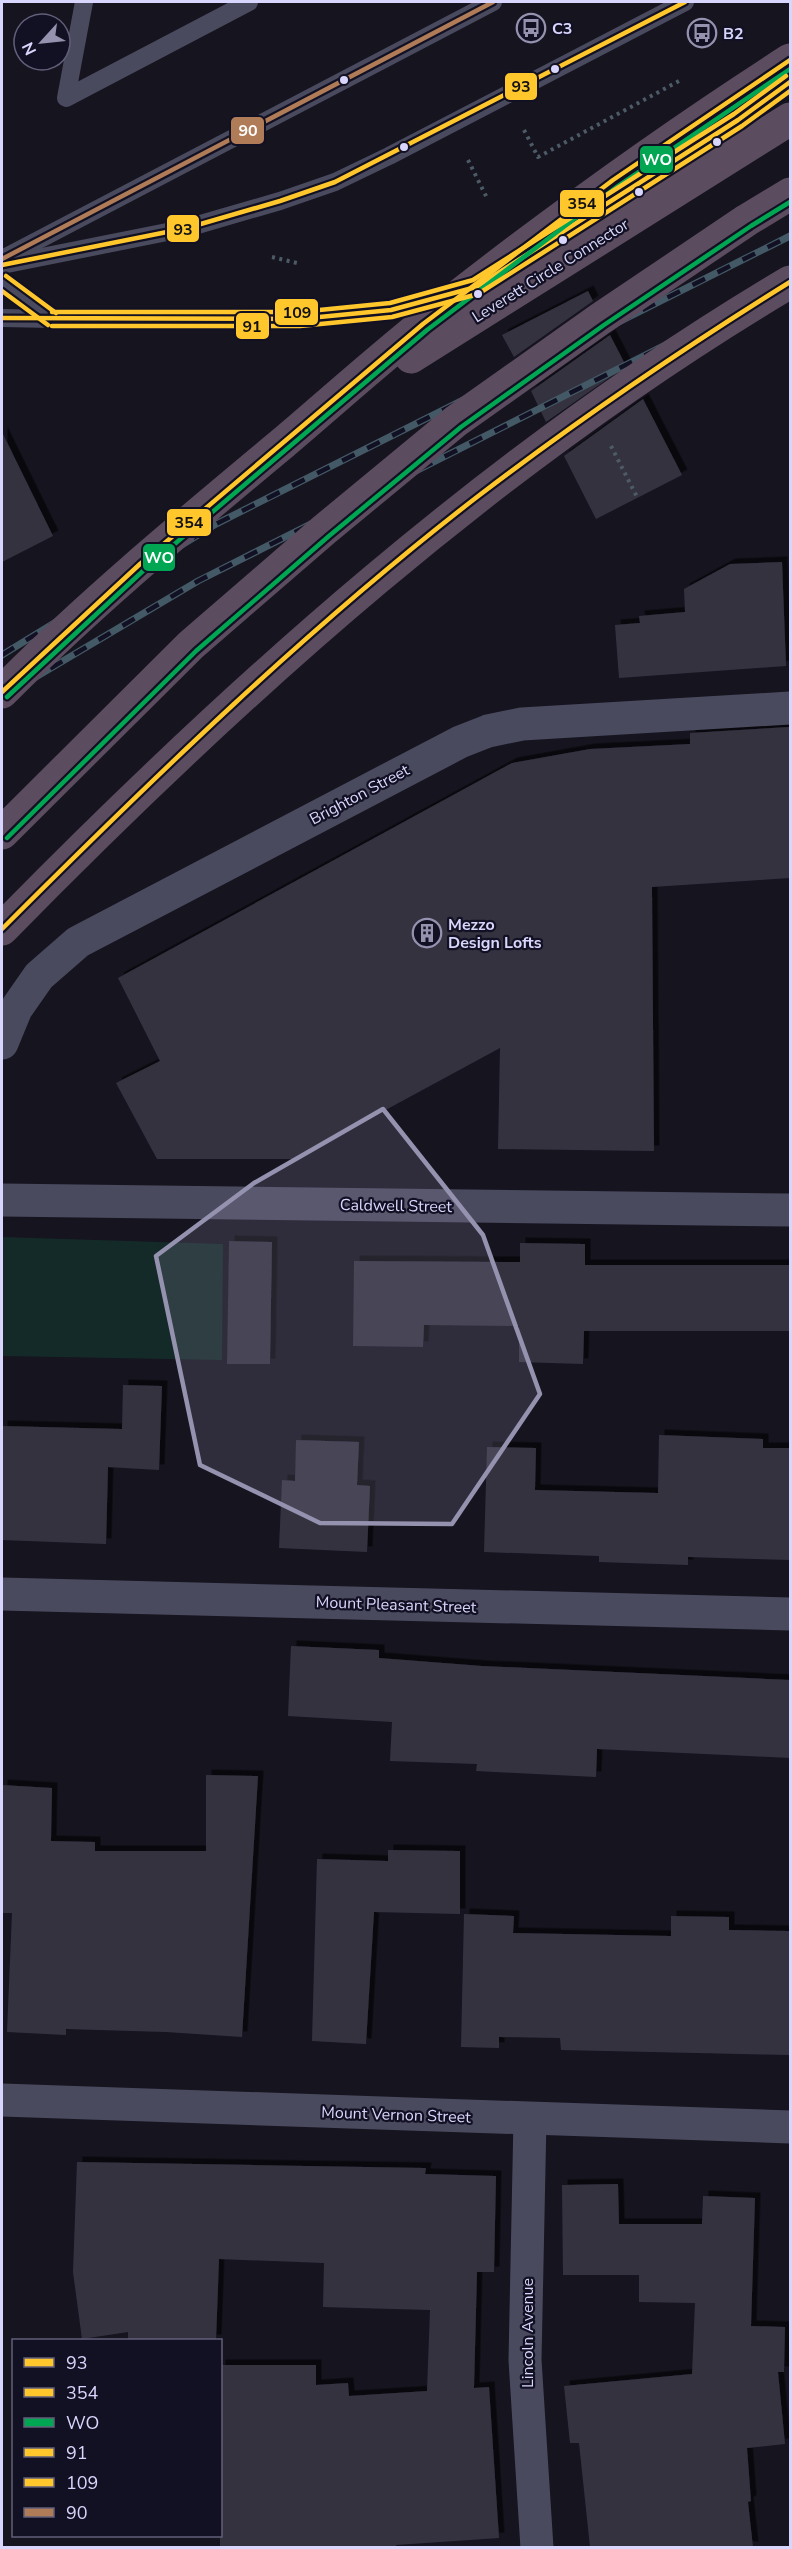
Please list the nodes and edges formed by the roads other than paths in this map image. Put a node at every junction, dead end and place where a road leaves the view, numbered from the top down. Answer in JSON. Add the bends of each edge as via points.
{"nodes":[{"id":1,"x":84,"y":2,"type":"edge"},
{"id":2,"x":249,"y":2,"type":"edge"},
{"id":3,"x":493,"y":2,"type":"edge"},
{"id":4,"x":685,"y":2,"type":"edge"},
{"id":5,"x":790,"y":60,"type":"edge"},
{"id":6,"x":790,"y":119,"type":"edge"},
{"id":7,"x":790,"y":194,"type":"edge"},
{"id":8,"x":2,"y":259,"type":"edge"},
{"id":9,"x":2,"y":265,"type":"edge"},
{"id":10,"x":2,"y":282,"type":"edge"},
{"id":11,"x":790,"y":282,"type":"edge"},
{"id":12,"x":2,"y":318,"type":"edge"},
{"id":13,"x":310,"y":420,"type":"junction"},
{"id":14,"x":2,"y":692,"type":"edge"},
{"id":15,"x":790,"y":708,"type":"edge"},
{"id":16,"x":2,"y":833,"type":"edge"},
{"id":17,"x":2,"y":929,"type":"edge"},
{"id":18,"x":2,"y":1043,"type":"edge"},
{"id":19,"x":2,"y":1200,"type":"edge"},
{"id":20,"x":790,"y":1210,"type":"edge"},
{"id":21,"x":2,"y":1594,"type":"edge"},
{"id":22,"x":790,"y":1614,"type":"edge"},
{"id":23,"x":2,"y":2100,"type":"edge"},
{"id":24,"x":530,"y":2119,"type":"junction"},
{"id":25,"x":790,"y":2127,"type":"edge"},
{"id":26,"x":537,"y":2547,"type":"edge"}],
"edges":[{"from":1,"to":2,"type":"lane","via":[[66,98]]},
{"from":3,"to":8,"type":"lane"},
{"from":4,"to":9,"type":"lane","via":[[335,182],[187,228]]},
{"from":5,"to":13,"type":"highway","bridge":true,"via":[[575,206],[441,310]]},
{"from":6,"to":13,"type":"highway","name":"Leverett Circle Connector","bridge":true},
{"from":7,"to":16,"type":"highway","bridge":true,"via":[[609,312],[456,421],[190,645]]},
{"from":10,"to":12,"type":"lane","via":[[52,319]]},
{"from":11,"to":17,"type":"highway","bridge":true,"via":[[635,382],[506,475],[366,589],[238,699],[111,817]]},
{"from":13,"to":14,"type":"highway","bridge":true,"via":[[46,647]]},
{"from":15,"to":18,"type":"street","name":"Brighton Street","via":[[522,724],[460,741],[78,942],[39,976],[16,1009]]},
{"from":19,"to":20,"type":"street","name":"Caldwell Street"},
{"from":21,"to":22,"type":"street","name":"Mount Pleasant Street"},
{"from":23,"to":24,"type":"street","name":"Mount Vernon Street"},
{"from":24,"to":25,"type":"street","name":"Mount Vernon Street"},
{"from":24,"to":26,"type":"street","name":"Lincoln Avenue","via":[[525,2360]]}]}
